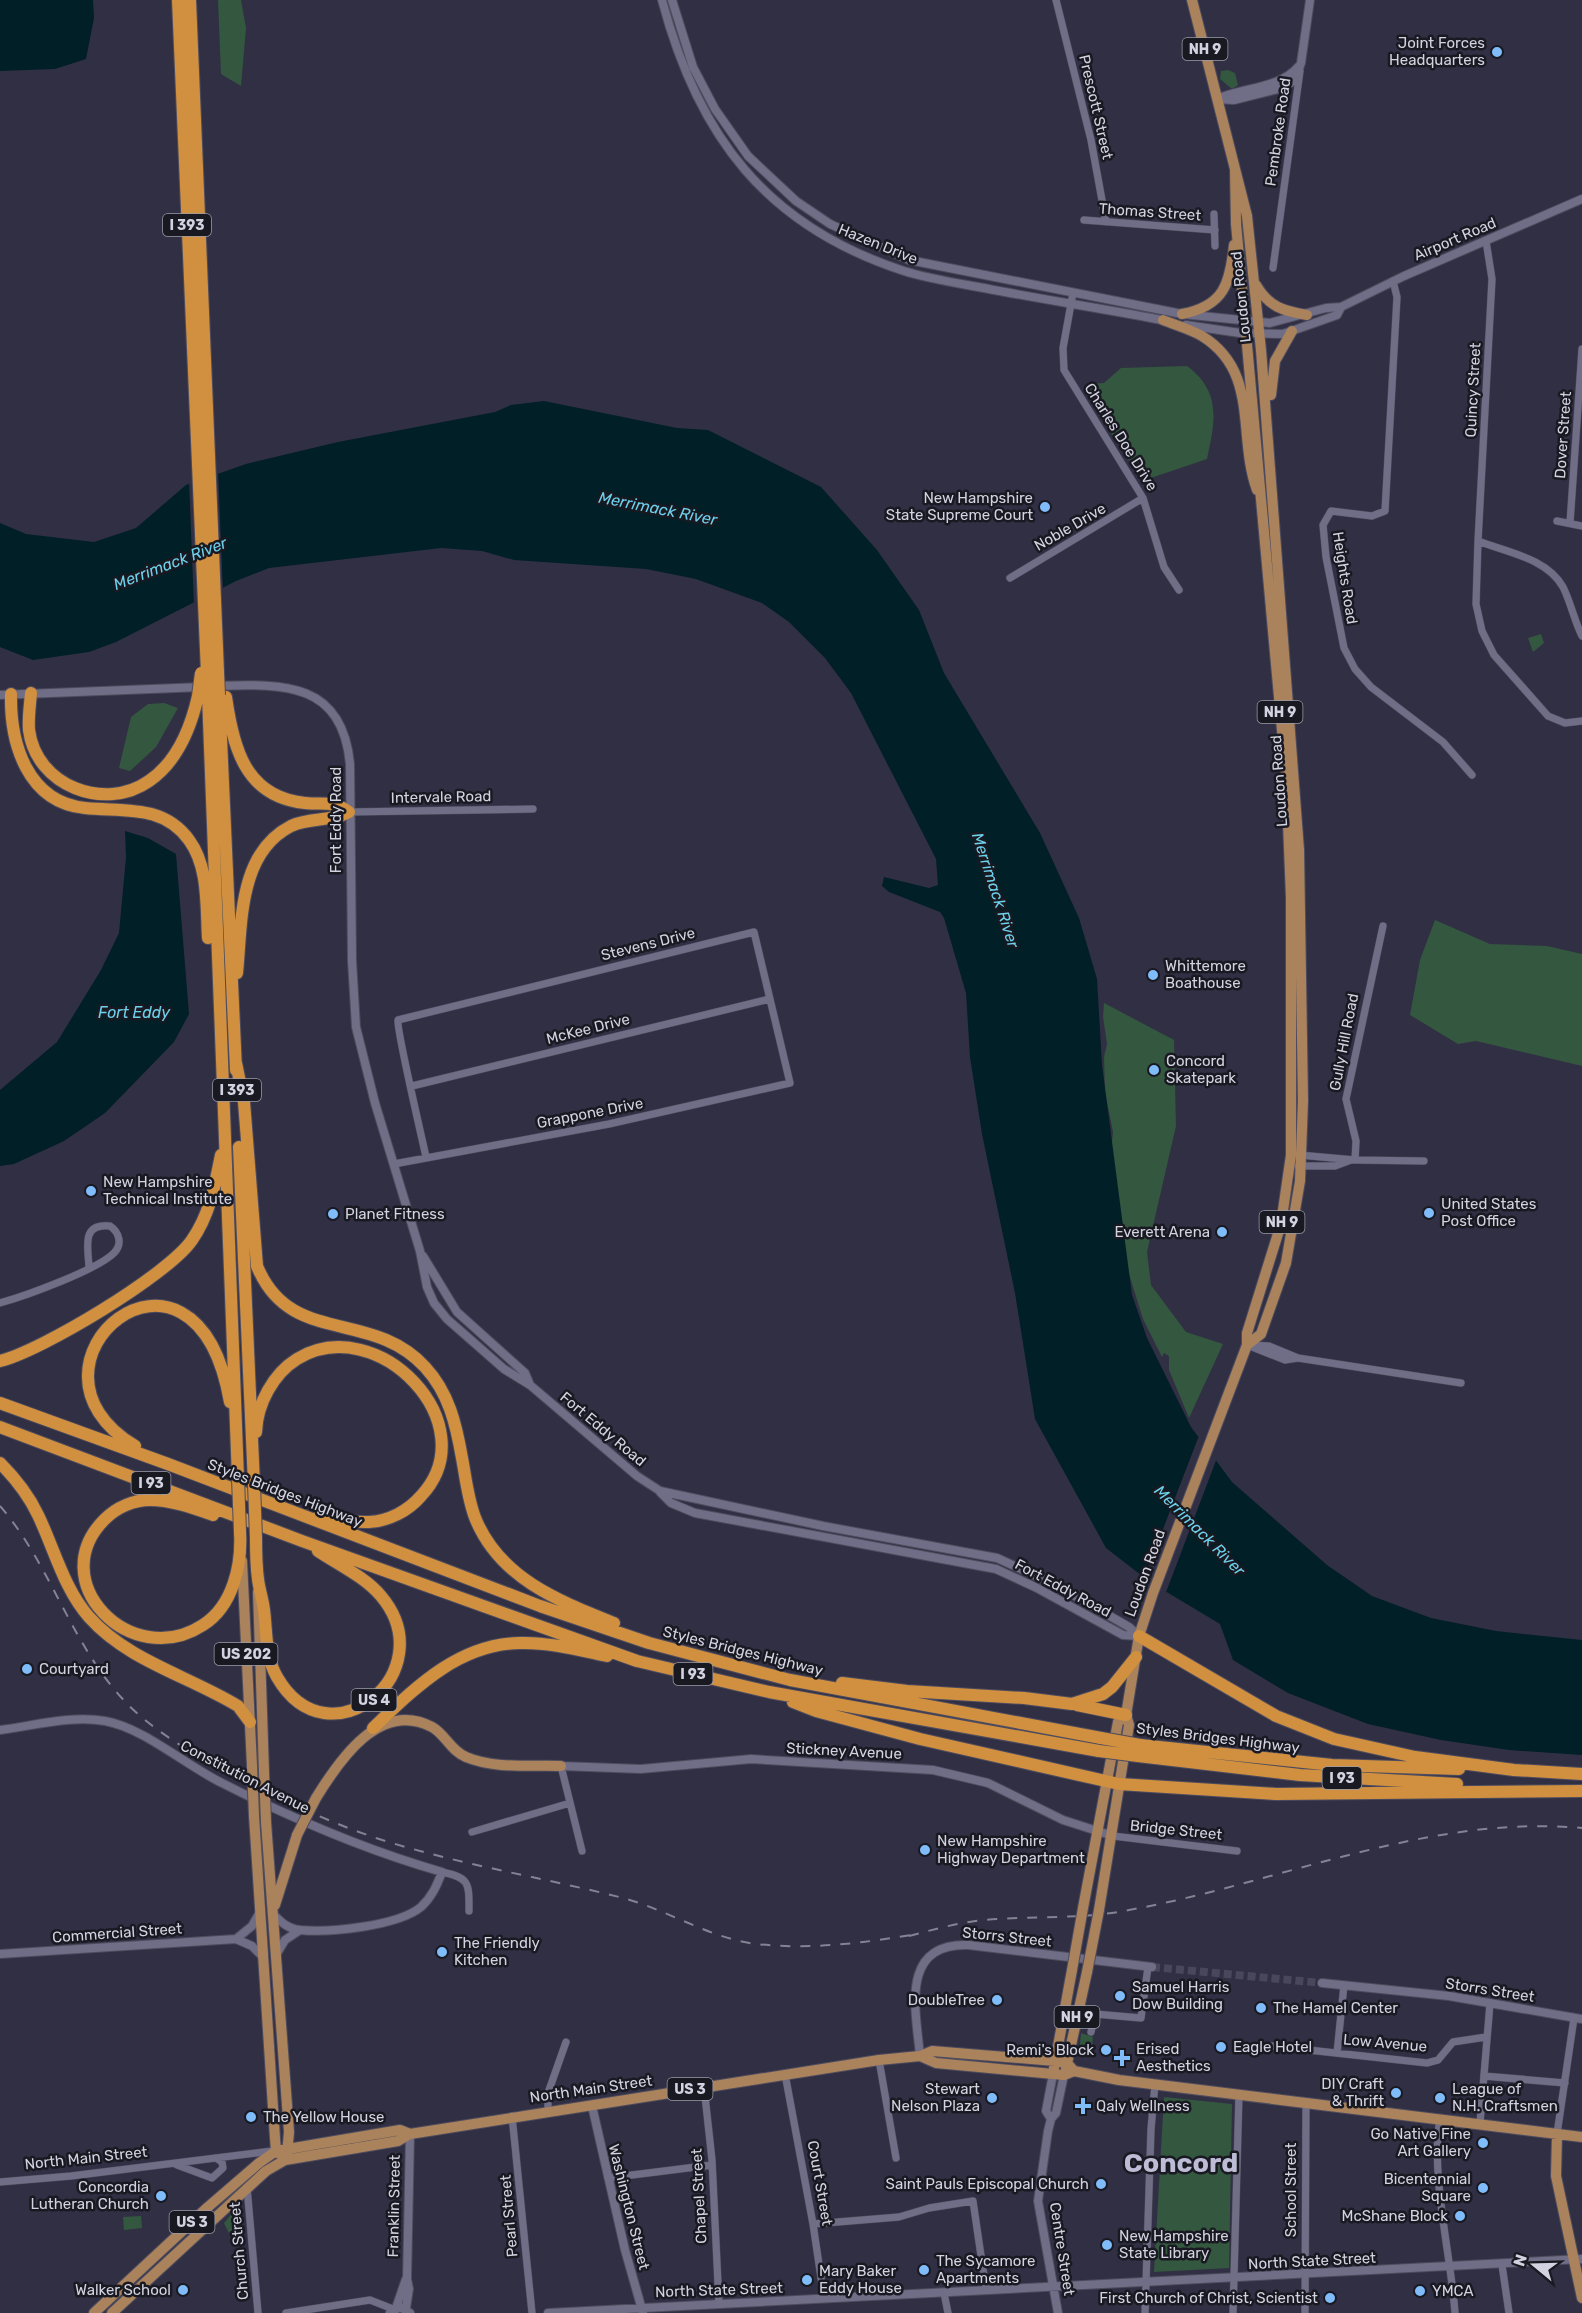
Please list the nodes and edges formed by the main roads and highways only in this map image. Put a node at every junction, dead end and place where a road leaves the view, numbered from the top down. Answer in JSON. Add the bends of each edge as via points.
{"nodes":[{"id":1,"x":178,"y":0,"type":"edge"},
{"id":2,"x":190,"y":0,"type":"edge"},
{"id":3,"x":1192,"y":0,"type":"edge"},
{"id":4,"x":1234,"y":170,"type":"junction"},
{"id":5,"x":1236,"y":224,"type":"junction"},
{"id":6,"x":1254,"y":282,"type":"junction"},
{"id":7,"x":1182,"y":314,"type":"road end"},
{"id":8,"x":1307,"y":315,"type":"road end"},
{"id":9,"x":1163,"y":320,"type":"road end"},
{"id":10,"x":1252,"y":328,"type":"junction"},
{"id":11,"x":1292,"y":331,"type":"road end"},
{"id":12,"x":203,"y":448,"type":"junction"},
{"id":13,"x":1270,"y":476,"type":"junction"},
{"id":14,"x":1262,"y":504,"type":"junction"},
{"id":15,"x":212,"y":673,"type":"junction"},
{"id":16,"x":31,"y":693,"type":"road end"},
{"id":17,"x":6,"y":695,"type":"edge"},
{"id":18,"x":213,"y":695,"type":"junction"},
{"id":19,"x":234,"y":1016,"type":"junction"},
{"id":20,"x":219,"y":1026,"type":"junction"},
{"id":21,"x":236,"y":1063,"type":"junction"},
{"id":22,"x":225,"y":1130,"type":"junction"},
{"id":23,"x":1295,"y":1160,"type":"junction"},
{"id":24,"x":0,"y":1361,"type":"edge"},
{"id":25,"x":0,"y":1403,"type":"edge"},
{"id":26,"x":235,"y":1424,"type":"junction"},
{"id":27,"x":0,"y":1427,"type":"edge"},
{"id":28,"x":252,"y":1453,"type":"junction"},
{"id":29,"x":0,"y":1463,"type":"edge"},
{"id":30,"x":168,"y":1464,"type":"junction"},
{"id":31,"x":288,"y":1510,"type":"junction"},
{"id":32,"x":264,"y":1525,"type":"junction"},
{"id":33,"x":240,"y":1537,"type":"junction"},
{"id":34,"x":302,"y":1541,"type":"junction"},
{"id":35,"x":258,"y":1580,"type":"junction"},
{"id":36,"x":1139,"y":1636,"type":"junction"},
{"id":37,"x":649,"y":1643,"type":"junction"},
{"id":38,"x":1136,"y":1657,"type":"junction"},
{"id":39,"x":637,"y":1661,"type":"junction"},
{"id":40,"x":751,"y":1670,"type":"junction"},
{"id":41,"x":769,"y":1692,"type":"junction"},
{"id":42,"x":1072,"y":1704,"type":"junction"},
{"id":43,"x":1126,"y":1715,"type":"junction"},
{"id":44,"x":250,"y":1722,"type":"junction"},
{"id":45,"x":373,"y":1728,"type":"junction"},
{"id":46,"x":1100,"y":1745,"type":"junction"},
{"id":47,"x":1139,"y":1751,"type":"junction"},
{"id":48,"x":561,"y":1766,"type":"road end"},
{"id":49,"x":1514,"y":1770,"type":"junction"},
{"id":50,"x":1582,"y":1774,"type":"edge"},
{"id":51,"x":1106,"y":1782,"type":"junction"},
{"id":52,"x":1119,"y":1784,"type":"junction"},
{"id":53,"x":1582,"y":1791,"type":"edge"},
{"id":54,"x":1548,"y":1792,"type":"junction"},
{"id":55,"x":273,"y":1914,"type":"junction"},
{"id":56,"x":1063,"y":2069,"type":"junction"},
{"id":57,"x":410,"y":2134,"type":"junction"},
{"id":58,"x":1557,"y":2134,"type":"junction"},
{"id":59,"x":1582,"y":2137,"type":"edge"},
{"id":60,"x":290,"y":2148,"type":"junction"},
{"id":61,"x":276,"y":2151,"type":"junction"},
{"id":62,"x":285,"y":2160,"type":"junction"},
{"id":63,"x":1578,"y":2259,"type":"edge"},
{"id":64,"x":1582,"y":2298,"type":"edge"},
{"id":65,"x":94,"y":2313,"type":"edge"},
{"id":66,"x":112,"y":2313,"type":"edge"}],
"edges":[{"from":1,"to":12,"type":"highway","number":"I 393"},
{"from":2,"to":12,"type":"highway","number":"I 393"},
{"from":3,"to":4,"type":"main road","name":"Loudon Road","number":"NH 9"},
{"from":4,"to":5,"type":"main road","name":"Loudon Road","number":"NH 9"},
{"from":4,"to":6,"type":"main road","name":"Loudon Road","number":"NH 9","via":[[1247,216]]},
{"from":5,"to":7,"type":"main road","via":[[1231,272],[1222,293],[1205,308]]},
{"from":5,"to":10,"type":"main road","name":"Loudon Road","number":"NH 9"},
{"from":6,"to":8,"type":"main road","via":[[1265,299],[1281,311]]},
{"from":6,"to":10,"type":"main road","name":"Loudon Road","number":"NH 9"},
{"from":9,"to":14,"type":"main road","via":[[1200,334],[1223,353],[1237,376],[1245,409],[1251,473]]},
{"from":10,"to":13,"type":"main road","name":"Loudon Road","number":"NH 9"},
{"from":10,"to":14,"type":"main road","name":"Loudon Road","number":"NH 9"},
{"from":11,"to":13,"type":"main road","via":[[1279,350],[1272,374],[1275,451]]},
{"from":12,"to":15,"type":"highway","number":"I 393","via":[[204,619]]},
{"from":12,"to":15,"type":"highway","number":"I 393","via":[[217,614]]},
{"from":13,"to":23,"type":"main road","name":"Loudon Road","number":"NH 9","via":[[1299,850],[1302,933]]},
{"from":14,"to":23,"type":"main road","name":"Loudon Road","number":"NH 9","via":[[1289,838]]},
{"from":15,"to":18,"type":"highway","number":"I 393","bridge":true},
{"from":15,"to":18,"type":"highway"},
{"from":16,"to":18,"type":"highway","via":[[29,731],[46,768],[71,787],[103,795],[135,789],[162,770]]},
{"from":17,"to":20,"type":"highway","via":[[24,767],[44,789],[68,804],[84,808],[125,808],[157,815],[189,840],[202,870]]},
{"from":18,"to":19,"type":"highway","number":"I 393"},
{"from":18,"to":19,"type":"highway","via":[[252,778],[283,799],[338,804],[349,812],[338,818],[308,820],[292,826],[269,842],[258,859],[246,887]]},
{"from":18,"to":20,"type":"highway","number":"I 393"},
{"from":19,"to":21,"type":"highway","number":"I 393"},
{"from":20,"to":22,"type":"highway","number":"I 393"},
{"from":21,"to":28,"type":"highway","number":"I 393"},
{"from":21,"to":37,"type":"highway","via":[[244,1102],[257,1266],[268,1289],[298,1315],[382,1336],[423,1365],[449,1403],[471,1507],[494,1551],[533,1587]]},
{"from":22,"to":24,"type":"highway","via":[[206,1215],[184,1250],[146,1281],[55,1338]]},
{"from":22,"to":26,"type":"highway","number":"I 393"},
{"from":23,"to":36,"type":"main road","name":"Loudon Road","number":"NH 9","via":[[1294,1229],[1286,1263],[1261,1334],[1247,1345]]},
{"from":25,"to":30,"type":"highway","name":"Styles Bridges Highway","number":"I 93"},
{"from":26,"to":30,"type":"highway","via":[[218,1356],[194,1322],[158,1305],[119,1314],[100,1330],[88,1352],[91,1400],[99,1415],[123,1439]]},
{"from":26,"to":33,"type":"highway","number":"I 393","bridge":true},
{"from":27,"to":32,"type":"highway","number":"I 93"},
{"from":28,"to":31,"type":"highway","via":[[266,1394],[280,1373],[306,1353],[338,1346],[370,1352],[399,1368],[422,1391],[437,1421],[441,1453],[430,1484],[415,1503],[386,1519],[370,1522]]},
{"from":28,"to":35,"type":"highway","number":"I 393","bridge":true},
{"from":29,"to":44,"type":"highway","via":[[37,1512],[70,1587],[88,1616],[119,1644],[238,1706]]},
{"from":30,"to":31,"type":"highway","name":"Styles Bridges Highway","number":"I 93"},
{"from":31,"to":37,"type":"highway","name":"Styles Bridges Highway","number":"I 93"},
{"from":32,"to":33,"type":"highway","via":[[229,1520],[165,1502],[128,1504],[110,1514],[91,1538],[85,1558],[87,1584],[98,1608],[120,1628],[144,1637],[179,1636],[203,1626],[225,1602],[236,1576]]},
{"from":32,"to":34,"type":"highway","number":"I 93"},
{"from":33,"to":44,"type":"main road","number":"US 202"},
{"from":34,"to":35,"type":"highway","number":"US 4","via":[[368,1583],[392,1613],[399,1641],[396,1664],[377,1698],[356,1710],[333,1713],[309,1706],[289,1692],[269,1657]]},
{"from":34,"to":39,"type":"highway","name":"Styles Bridges Highway","number":"I 93"},
{"from":35,"to":55,"type":"main road","number":"US 202","bridge":true},
{"from":36,"to":38,"type":"main road","name":"Loudon Road","number":"NH 9"},
{"from":36,"to":49,"type":"highway","via":[[1302,1728],[1374,1749]]},
{"from":37,"to":40,"type":"highway","name":"Styles Bridges Highway","number":"I 93"},
{"from":38,"to":42,"type":"highway","via":[[1103,1694]]},
{"from":38,"to":43,"type":"main road","name":"Loudon Road","number":"NH 9"},
{"from":39,"to":41,"type":"highway","name":"Styles Bridges Highway","number":"I 93"},
{"from":39,"to":45,"type":"highway","via":[[546,1644],[521,1643],[480,1650],[429,1677]]},
{"from":40,"to":42,"type":"highway","via":[[907,1691]]},
{"from":40,"to":46,"type":"highway","name":"Styles Bridges Highway","number":"I 93"},
{"from":41,"to":46,"type":"highway","name":"Styles Bridges Highway","number":"I 93"},
{"from":41,"to":51,"type":"highway","via":[[816,1711],[920,1739]]},
{"from":42,"to":43,"type":"highway"},
{"from":43,"to":51,"type":"main road","name":"Loudon Road","number":"NH 9","via":[[1119,1722]]},
{"from":43,"to":52,"type":"main road","name":"Loudon Road","number":"NH 9","via":[[1130,1725]]},
{"from":44,"to":61,"type":"main road","number":"US 202","bridge":true},
{"from":45,"to":48,"type":"main road","via":[[407,1720],[438,1730],[468,1759]]},
{"from":45,"to":55,"type":"main road","bridge":true,"via":[[315,1798],[297,1835]]},
{"from":46,"to":47,"type":"highway","name":"Styles Bridges Highway","number":"I 93","bridge":true},
{"from":47,"to":49,"type":"highway","name":"Styles Bridges Highway","number":"I 93","via":[[1332,1765]]},
{"from":47,"to":54,"type":"highway","name":"Styles Bridges Highway","number":"I 93","via":[[1300,1775]]},
{"from":49,"to":50,"type":"highway","number":"I 93"},
{"from":51,"to":52,"type":"highway"},
{"from":51,"to":56,"type":"main road","name":"Loudon Road","number":"NH 9","bridge":true,"via":[[1072,1970]]},
{"from":52,"to":54,"type":"highway","via":[[1276,1794]]},
{"from":52,"to":56,"type":"main road","name":"Loudon Road","number":"NH 9","bridge":true,"via":[[1087,1972]]},
{"from":53,"to":54,"type":"highway","number":"I 93"},
{"from":55,"to":60,"type":"main road","number":"US 202"},
{"from":56,"to":57,"type":"main road","name":"North Main Street","number":"US 3","via":[[936,2063],[920,2056],[879,2060]]},
{"from":56,"to":58,"type":"main road","name":"North Main Street","number":"US 3"},
{"from":57,"to":60,"type":"main road","name":"North Main Street","number":"US 3","via":[[400,2130]]},
{"from":57,"to":62,"type":"main road","name":"North Main Street","number":"US 3","via":[[398,2141]]},
{"from":58,"to":59,"type":"main road","number":"US 3"},
{"from":58,"to":63,"type":"main road","via":[[1557,2176]]},
{"from":60,"to":61,"type":"main road","number":"US 3"},
{"from":60,"to":62,"type":"main road","number":"US 202"},
{"from":61,"to":62,"type":"main road"},
{"from":61,"to":65,"type":"main road","number":"US 3","via":[[208,2207]]},
{"from":62,"to":66,"type":"main road","number":"US 3","via":[[247,2187]]},
{"from":63,"to":64,"type":"main road"}]}
